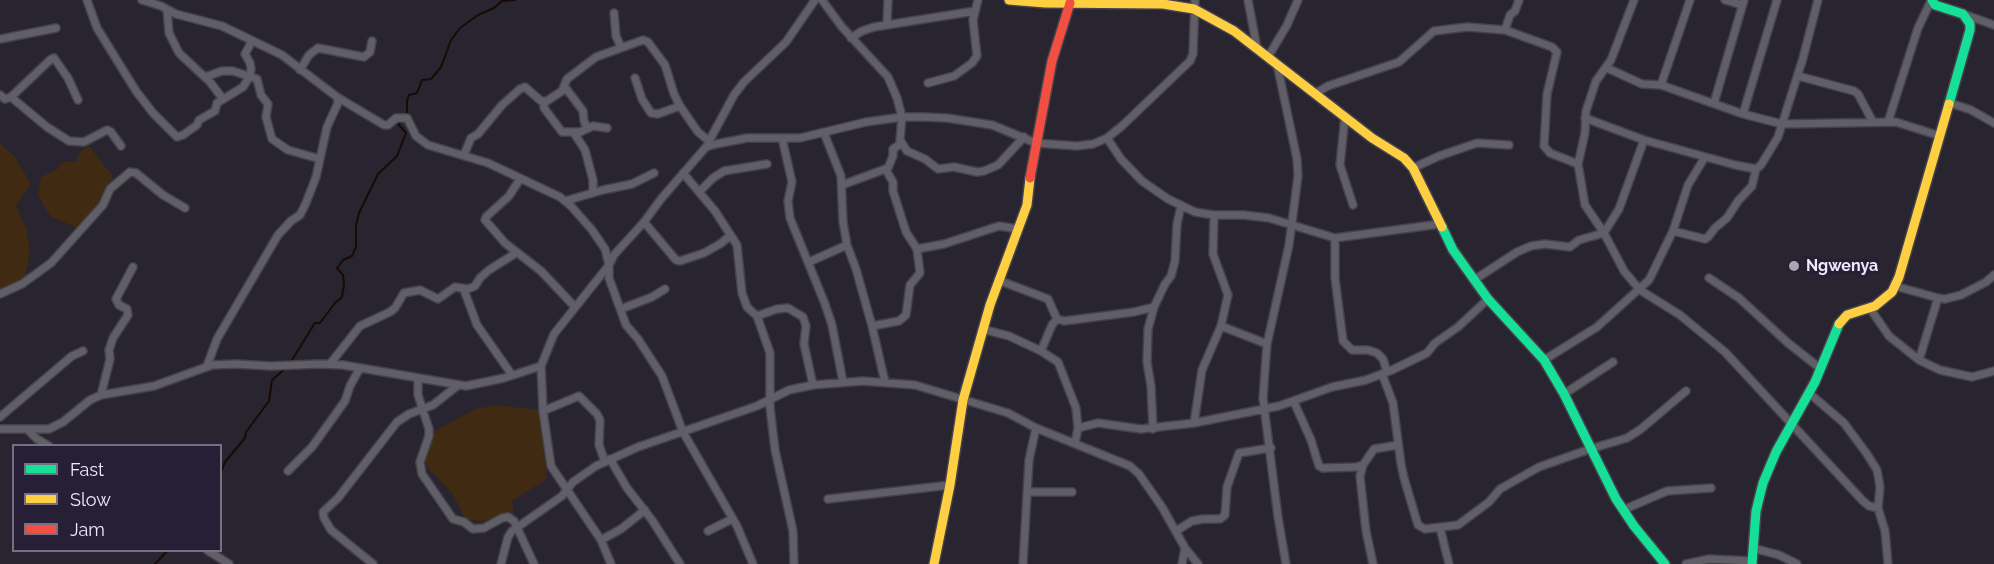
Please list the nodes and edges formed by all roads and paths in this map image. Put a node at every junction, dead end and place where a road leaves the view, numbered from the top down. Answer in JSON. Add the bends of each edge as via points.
{"nodes":[{"id":1,"x":87,"y":0,"type":"edge"},
{"id":2,"x":142,"y":0,"type":"edge"},
{"id":3,"x":815,"y":0,"type":"edge"},
{"id":4,"x":822,"y":0,"type":"edge"},
{"id":5,"x":888,"y":0,"type":"edge"},
{"id":6,"x":978,"y":0,"type":"edge"},
{"id":7,"x":1009,"y":0,"type":"edge"},
{"id":8,"x":1248,"y":0,"type":"edge"},
{"id":9,"x":1298,"y":0,"type":"edge"},
{"id":10,"x":1519,"y":0,"type":"edge"},
{"id":11,"x":1634,"y":0,"type":"edge"},
{"id":12,"x":1690,"y":0,"type":"edge"},
{"id":13,"x":1725,"y":0,"type":"edge"},
{"id":14,"x":1777,"y":0,"type":"edge"},
{"id":15,"x":1818,"y":0,"type":"edge"},
{"id":16,"x":1921,"y":0,"type":"edge"},
{"id":17,"x":1071,"y":1,"type":"edge"},
{"id":18,"x":1743,"y":3,"type":"edge"},
{"id":19,"x":1932,"y":3,"type":"edge"},
{"id":20,"x":1195,"y":5,"type":"edge"},
{"id":21,"x":167,"y":10,"type":"junction"},
{"id":22,"x":975,"y":11,"type":"junction"},
{"id":23,"x":614,"y":13,"type":"dead end"},
{"id":24,"x":1963,"y":14,"type":"junction"},
{"id":25,"x":887,"y":24,"type":"junction"},
{"id":26,"x":1994,"y":25,"type":"edge"},
{"id":27,"x":56,"y":28,"type":"dead end"},
{"id":28,"x":1505,"y":30,"type":"junction"},
{"id":29,"x":852,"y":38,"type":"junction"},
{"id":30,"x":0,"y":39,"type":"edge"},
{"id":31,"x":252,"y":41,"type":"junction"},
{"id":32,"x":372,"y":41,"type":"dead end"},
{"id":33,"x":621,"y":47,"type":"junction"},
{"id":34,"x":1257,"y":48,"type":"junction"},
{"id":35,"x":1272,"y":60,"type":"junction"},
{"id":36,"x":1607,"y":68,"type":"junction"},
{"id":37,"x":300,"y":70,"type":"junction"},
{"id":38,"x":250,"y":76,"type":"junction"},
{"id":39,"x":1798,"y":76,"type":"junction"},
{"id":40,"x":205,"y":77,"type":"junction"},
{"id":41,"x":635,"y":78,"type":"dead end"},
{"id":42,"x":928,"y":83,"type":"dead end"},
{"id":43,"x":1661,"y":85,"type":"junction"},
{"id":44,"x":565,"y":87,"type":"junction"},
{"id":45,"x":1316,"y":93,"type":"junction"},
{"id":46,"x":0,"y":95,"type":"edge"},
{"id":47,"x":11,"y":97,"type":"junction"},
{"id":48,"x":337,"y":97,"type":"junction"},
{"id":49,"x":223,"y":99,"type":"junction"},
{"id":50,"x":78,"y":100,"type":"dead end"},
{"id":51,"x":544,"y":102,"type":"junction"},
{"id":52,"x":1714,"y":103,"type":"junction"},
{"id":53,"x":1950,"y":103,"type":"junction"},
{"id":54,"x":680,"y":106,"type":"junction"},
{"id":55,"x":1743,"y":114,"type":"junction"},
{"id":56,"x":1345,"y":116,"type":"junction"},
{"id":57,"x":902,"y":117,"type":"junction"},
{"id":58,"x":1585,"y":118,"type":"junction"},
{"id":59,"x":1873,"y":122,"type":"junction"},
{"id":60,"x":1888,"y":122,"type":"junction"},
{"id":61,"x":1994,"y":123,"type":"edge"},
{"id":62,"x":1782,"y":124,"type":"junction"},
{"id":63,"x":587,"y":128,"type":"junction"},
{"id":64,"x":607,"y":128,"type":"dead end"},
{"id":65,"x":574,"y":133,"type":"junction"},
{"id":66,"x":824,"y":133,"type":"junction"},
{"id":67,"x":1940,"y":136,"type":"junction"},
{"id":68,"x":1024,"y":137,"type":"junction"},
{"id":69,"x":782,"y":138,"type":"junction"},
{"id":70,"x":1107,"y":138,"type":"junction"},
{"id":71,"x":1644,"y":140,"type":"junction"},
{"id":72,"x":902,"y":143,"type":"junction"},
{"id":73,"x":1036,"y":143,"type":"junction"},
{"id":74,"x":708,"y":144,"type":"junction"},
{"id":75,"x":1509,"y":145,"type":"dead end"},
{"id":76,"x":121,"y":146,"type":"dead end"},
{"id":77,"x":464,"y":154,"type":"junction"},
{"id":78,"x":1705,"y":157,"type":"junction"},
{"id":79,"x":320,"y":159,"type":"junction"},
{"id":80,"x":767,"y":164,"type":"dead end"},
{"id":81,"x":1578,"y":164,"type":"junction"},
{"id":82,"x":1413,"y":168,"type":"junction"},
{"id":83,"x":1756,"y":169,"type":"junction"},
{"id":84,"x":885,"y":170,"type":"junction"},
{"id":85,"x":654,"y":173,"type":"dead end"},
{"id":86,"x":683,"y":173,"type":"junction"},
{"id":87,"x":520,"y":179,"type":"junction"},
{"id":88,"x":842,"y":185,"type":"junction"},
{"id":89,"x":593,"y":192,"type":"junction"},
{"id":90,"x":699,"y":192,"type":"junction"},
{"id":91,"x":565,"y":201,"type":"junction"},
{"id":92,"x":1353,"y":205,"type":"dead end"},
{"id":93,"x":1181,"y":206,"type":"junction"},
{"id":94,"x":185,"y":208,"type":"dead end"},
{"id":95,"x":1214,"y":215,"type":"junction"},
{"id":96,"x":644,"y":222,"type":"junction"},
{"id":97,"x":1440,"y":224,"type":"junction"},
{"id":98,"x":1292,"y":226,"type":"junction"},
{"id":99,"x":1018,"y":229,"type":"junction"},
{"id":100,"x":1673,"y":231,"type":"junction"},
{"id":101,"x":1604,"y":233,"type":"junction"},
{"id":102,"x":730,"y":236,"type":"junction"},
{"id":103,"x":1335,"y":238,"type":"junction"},
{"id":104,"x":847,"y":245,"type":"junction"},
{"id":105,"x":917,"y":249,"type":"junction"},
{"id":106,"x":516,"y":252,"type":"junction"},
{"id":107,"x":809,"y":262,"type":"junction"},
{"id":108,"x":609,"y":265,"type":"junction"},
{"id":109,"x":133,"y":267,"type":"dead end"},
{"id":110,"x":1994,"y":275,"type":"edge"},
{"id":111,"x":1709,"y":278,"type":"dead end"},
{"id":112,"x":998,"y":280,"type":"junction"},
{"id":113,"x":1474,"y":280,"type":"junction"},
{"id":114,"x":1895,"y":286,"type":"junction"},
{"id":115,"x":665,"y":289,"type":"dead end"},
{"id":116,"x":464,"y":290,"type":"junction"},
{"id":117,"x":1640,"y":290,"type":"junction"},
{"id":118,"x":0,"y":294,"type":"edge"},
{"id":119,"x":1938,"y":298,"type":"junction"},
{"id":120,"x":1488,"y":299,"type":"junction"},
{"id":121,"x":575,"y":307,"type":"junction"},
{"id":122,"x":1154,"y":307,"type":"junction"},
{"id":123,"x":1869,"y":307,"type":"junction"},
{"id":124,"x":621,"y":309,"type":"junction"},
{"id":125,"x":757,"y":316,"type":"junction"},
{"id":126,"x":1057,"y":320,"type":"junction"},
{"id":127,"x":872,"y":326,"type":"junction"},
{"id":128,"x":1221,"y":326,"type":"junction"},
{"id":129,"x":982,"y":329,"type":"junction"},
{"id":130,"x":1267,"y":344,"type":"junction"},
{"id":131,"x":82,"y":351,"type":"dead end"},
{"id":132,"x":1041,"y":351,"type":"junction"},
{"id":133,"x":1544,"y":360,"type":"junction"},
{"id":134,"x":1918,"y":360,"type":"junction"},
{"id":135,"x":1613,"y":362,"type":"dead end"},
{"id":136,"x":330,"y":364,"type":"junction"},
{"id":137,"x":207,"y":366,"type":"junction"},
{"id":138,"x":541,"y":366,"type":"junction"},
{"id":139,"x":360,"y":368,"type":"junction"},
{"id":140,"x":1821,"y":369,"type":"junction"},
{"id":141,"x":1994,"y":371,"type":"edge"},
{"id":142,"x":1385,"y":373,"type":"junction"},
{"id":143,"x":512,"y":375,"type":"junction"},
{"id":144,"x":418,"y":379,"type":"junction"},
{"id":145,"x":843,"y":382,"type":"junction"},
{"id":146,"x":885,"y":382,"type":"junction"},
{"id":147,"x":813,"y":385,"type":"junction"},
{"id":148,"x":457,"y":386,"type":"junction"},
{"id":149,"x":1686,"y":391,"type":"dead end"},
{"id":150,"x":1809,"y":393,"type":"junction"},
{"id":151,"x":101,"y":394,"type":"junction"},
{"id":152,"x":1564,"y":394,"type":"junction"},
{"id":153,"x":770,"y":400,"type":"junction"},
{"id":154,"x":963,"y":400,"type":"junction"},
{"id":155,"x":1294,"y":402,"type":"junction"},
{"id":156,"x":422,"y":408,"type":"junction"},
{"id":157,"x":1265,"y":410,"type":"junction"},
{"id":158,"x":543,"y":411,"type":"junction"},
{"id":159,"x":0,"y":417,"type":"edge"},
{"id":160,"x":1194,"y":423,"type":"junction"},
{"id":161,"x":1792,"y":424,"type":"junction"},
{"id":162,"x":1036,"y":428,"type":"junction"},
{"id":163,"x":1078,"y":428,"type":"junction"},
{"id":164,"x":0,"y":429,"type":"edge"},
{"id":165,"x":1153,"y":429,"type":"junction"},
{"id":166,"x":28,"y":430,"type":"junction"},
{"id":167,"x":683,"y":432,"type":"junction"},
{"id":168,"x":1075,"y":443,"type":"junction"},
{"id":169,"x":46,"y":444,"type":"edge"},
{"id":170,"x":1398,"y":445,"type":"junction"},
{"id":171,"x":1271,"y":448,"type":"junction"},
{"id":172,"x":1590,"y":448,"type":"junction"},
{"id":173,"x":607,"y":460,"type":"junction"},
{"id":174,"x":1363,"y":465,"type":"junction"},
{"id":175,"x":288,"y":471,"type":"dead end"},
{"id":176,"x":950,"y":485,"type":"junction"},
{"id":177,"x":1711,"y":488,"type":"dead end"},
{"id":178,"x":567,"y":489,"type":"junction"},
{"id":179,"x":1027,"y":492,"type":"junction"},
{"id":180,"x":1072,"y":492,"type":"dead end"},
{"id":181,"x":828,"y":499,"type":"dead end"},
{"id":182,"x":1878,"y":508,"type":"junction"},
{"id":183,"x":645,"y":510,"type":"junction"},
{"id":184,"x":1623,"y":510,"type":"junction"},
{"id":185,"x":732,"y":519,"type":"junction"},
{"id":186,"x":517,"y":526,"type":"junction"},
{"id":187,"x":1440,"y":528,"type":"junction"},
{"id":188,"x":708,"y":531,"type":"dead end"},
{"id":189,"x":1176,"y":531,"type":"junction"},
{"id":190,"x":601,"y":540,"type":"junction"},
{"id":191,"x":1185,"y":548,"type":"junction"},
{"id":192,"x":1753,"y":548,"type":"junction"},
{"id":193,"x":210,"y":552,"type":"edge"},
{"id":194,"x":1752,"y":563,"type":"edge"},
{"id":195,"x":229,"y":564,"type":"edge"},
{"id":196,"x":372,"y":564,"type":"edge"},
{"id":197,"x":501,"y":564,"type":"edge"},
{"id":198,"x":534,"y":564,"type":"edge"},
{"id":199,"x":611,"y":564,"type":"edge"},
{"id":200,"x":680,"y":564,"type":"edge"},
{"id":201,"x":753,"y":564,"type":"edge"},
{"id":202,"x":794,"y":564,"type":"edge"},
{"id":203,"x":934,"y":564,"type":"edge"},
{"id":204,"x":1023,"y":564,"type":"edge"},
{"id":205,"x":1182,"y":564,"type":"edge"},
{"id":206,"x":1198,"y":564,"type":"edge"},
{"id":207,"x":1287,"y":564,"type":"edge"},
{"id":208,"x":1373,"y":564,"type":"edge"},
{"id":209,"x":1449,"y":564,"type":"edge"},
{"id":210,"x":1665,"y":564,"type":"edge"},
{"id":211,"x":1686,"y":564,"type":"edge"},
{"id":212,"x":1797,"y":564,"type":"edge"},
{"id":213,"x":1888,"y":564,"type":"edge"}],
"edges":[{"from":1,"to":49,"type":"street","via":[[97,28],[136,91],[177,137],[215,111]]},
{"from":2,"to":21,"type":"street"},
{"from":3,"to":74,"type":"street","via":[[786,42],[734,95]]},
{"from":4,"to":29,"type":"street"},
{"from":5,"to":25,"type":"street"},
{"from":6,"to":22,"type":"street"},
{"from":7,"to":17,"type":"street"},
{"from":8,"to":34,"type":"street"},
{"from":9,"to":35,"type":"street"},
{"from":10,"to":28,"type":"street"},
{"from":11,"to":36,"type":"street"},
{"from":12,"to":43,"type":"street"},
{"from":13,"to":18,"type":"street"},
{"from":14,"to":55,"type":"street"},
{"from":15,"to":39,"type":"street"},
{"from":16,"to":19,"type":"street"},
{"from":17,"to":20,"type":"street"},
{"from":17,"to":73,"type":"street","via":[[1052,61]]},
{"from":18,"to":52,"type":"street"},
{"from":19,"to":24,"type":"street"},
{"from":19,"to":60,"type":"street","via":[[1918,27]]},
{"from":20,"to":34,"type":"street"},
{"from":20,"to":70,"type":"street","via":[[1190,61]]},
{"from":21,"to":31,"type":"street","via":[[222,26]]},
{"from":21,"to":40,"type":"street","via":[[174,44]]},
{"from":22,"to":25,"type":"street"},
{"from":22,"to":42,"type":"street","via":[[974,60],[954,76]]},
{"from":23,"to":33,"type":"street"},
{"from":24,"to":26,"type":"street"},
{"from":24,"to":53,"type":"street","via":[[1970,30]]},
{"from":25,"to":29,"type":"street"},
{"from":27,"to":30,"type":"street"},
{"from":28,"to":45,"type":"street","via":[[1467,27],[1434,31],[1399,62]]},
{"from":28,"to":81,"type":"street","via":[[1557,52],[1547,94],[1544,146],[1550,153]]},
{"from":29,"to":57,"type":"street","via":[[888,77]]},
{"from":31,"to":37,"type":"street","via":[[282,55]]},
{"from":31,"to":38,"type":"street","via":[[245,54]]},
{"from":32,"to":37,"type":"street","via":[[370,52],[364,57],[318,48]]},
{"from":33,"to":44,"type":"street","via":[[596,57],[567,79]]},
{"from":33,"to":54,"type":"street","via":[[648,42],[665,65]]},
{"from":34,"to":35,"type":"street"},
{"from":35,"to":45,"type":"street"},
{"from":35,"to":98,"type":"street","via":[[1298,166]]},
{"from":36,"to":43,"type":"street","via":[[1642,84]]},
{"from":36,"to":58,"type":"street","via":[[1592,89]]},
{"from":37,"to":48,"type":"street"},
{"from":38,"to":40,"type":"street","via":[[222,71]]},
{"from":38,"to":49,"type":"street","via":[[236,92]]},
{"from":38,"to":79,"type":"street","via":[[257,79],[268,104],[266,117],[272,139],[288,150]]},
{"from":39,"to":59,"type":"street","via":[[1854,91]]},
{"from":39,"to":62,"type":"street"},
{"from":40,"to":49,"type":"street"},
{"from":41,"to":54,"type":"street","via":[[651,113]]},
{"from":43,"to":52,"type":"street"},
{"from":44,"to":51,"type":"street"},
{"from":44,"to":63,"type":"street","via":[[583,111]]},
{"from":45,"to":56,"type":"street"},
{"from":46,"to":47,"type":"street","via":[[5,99]]},
{"from":47,"to":50,"type":"street","via":[[54,58]]},
{"from":47,"to":76,"type":"street","via":[[69,141],[84,142],[107,130]]},
{"from":48,"to":77,"type":"street","via":[[384,125],[396,118],[407,118],[416,135],[428,145]]},
{"from":48,"to":79,"type":"street"},
{"from":51,"to":65,"type":"street","via":[[559,130]]},
{"from":51,"to":77,"type":"street","via":[[525,87],[520,89],[471,138]]},
{"from":52,"to":55,"type":"street"},
{"from":53,"to":61,"type":"street"},
{"from":53,"to":67,"type":"street"},
{"from":54,"to":74,"type":"street"},
{"from":55,"to":62,"type":"street"},
{"from":56,"to":82,"type":"street"},
{"from":56,"to":92,"type":"street","via":[[1340,165]]},
{"from":57,"to":66,"type":"street"},
{"from":57,"to":68,"type":"street","via":[[992,125]]},
{"from":57,"to":72,"type":"street"},
{"from":58,"to":71,"type":"street"},
{"from":58,"to":81,"type":"street"},
{"from":59,"to":60,"type":"street"},
{"from":59,"to":62,"type":"street"},
{"from":60,"to":67,"type":"street"},
{"from":62,"to":83,"type":"street"},
{"from":63,"to":64,"type":"street"},
{"from":63,"to":65,"type":"street"},
{"from":65,"to":89,"type":"street","via":[[585,150]]},
{"from":66,"to":69,"type":"street"},
{"from":66,"to":88,"type":"street","via":[[839,167]]},
{"from":67,"to":114,"type":"street"},
{"from":68,"to":72,"type":"street","via":[[998,165],[977,171],[938,169],[907,151]]},
{"from":68,"to":73,"type":"street"},
{"from":69,"to":74,"type":"street"},
{"from":69,"to":107,"type":"street","via":[[792,182],[790,218]]},
{"from":70,"to":73,"type":"street","via":[[1077,146]]},
{"from":70,"to":93,"type":"street","via":[[1133,173]]},
{"from":71,"to":78,"type":"street"},
{"from":71,"to":101,"type":"street","via":[[1618,209]]},
{"from":72,"to":84,"type":"street","via":[[894,147],[894,156]]},
{"from":73,"to":99,"type":"street","via":[[1027,205]]},
{"from":74,"to":86,"type":"street"},
{"from":75,"to":82,"type":"street","via":[[1477,143]]},
{"from":77,"to":87,"type":"street"},
{"from":78,"to":83,"type":"street"},
{"from":78,"to":100,"type":"street","via":[[1688,185]]},
{"from":79,"to":137,"type":"street","via":[[302,210],[278,235],[218,339]]},
{"from":80,"to":90,"type":"street","via":[[724,171]]},
{"from":81,"to":101,"type":"street","via":[[1585,205]]},
{"from":82,"to":97,"type":"street"},
{"from":83,"to":100,"type":"street","via":[[1752,186],[1706,239]]},
{"from":84,"to":88,"type":"street"},
{"from":84,"to":105,"type":"street","via":[[906,232]]},
{"from":85,"to":89,"type":"street","via":[[632,184]]},
{"from":86,"to":90,"type":"street"},
{"from":86,"to":96,"type":"street"},
{"from":87,"to":91,"type":"street"},
{"from":87,"to":106,"type":"street","via":[[485,220]]},
{"from":88,"to":104,"type":"street"},
{"from":89,"to":91,"type":"street"},
{"from":90,"to":102,"type":"street"},
{"from":91,"to":108,"type":"street","via":[[599,240]]},
{"from":93,"to":95,"type":"street"},
{"from":93,"to":122,"type":"street","via":[[1171,276]]},
{"from":94,"to":118,"type":"street","via":[[130,172],[110,189],[103,205],[51,263]]},
{"from":95,"to":98,"type":"street","via":[[1269,218]]},
{"from":95,"to":128,"type":"street","via":[[1213,254],[1228,295]]},
{"from":96,"to":102,"type":"street","via":[[680,261],[704,253]]},
{"from":96,"to":108,"type":"street"},
{"from":97,"to":103,"type":"street"},
{"from":97,"to":113,"type":"street"},
{"from":98,"to":103,"type":"street"},
{"from":98,"to":130,"type":"street"},
{"from":99,"to":105,"type":"street","via":[[999,226]]},
{"from":99,"to":112,"type":"street"},
{"from":100,"to":117,"type":"street"},
{"from":101,"to":113,"type":"street","via":[[1579,240],[1570,247],[1545,243],[1532,246]]},
{"from":101,"to":117,"type":"street","via":[[1624,271]]},
{"from":102,"to":125,"type":"street","via":[[739,252],[747,307]]},
{"from":103,"to":142,"type":"street","via":[[1343,341],[1352,350],[1377,353],[1383,359]]},
{"from":104,"to":107,"type":"street"},
{"from":104,"to":127,"type":"street"},
{"from":105,"to":127,"type":"street","via":[[920,273],[910,285],[906,315],[898,321]]},
{"from":106,"to":116,"type":"street","via":[[489,270],[475,286]]},
{"from":106,"to":121,"type":"street"},
{"from":107,"to":145,"type":"street","via":[[832,325]]},
{"from":108,"to":121,"type":"street"},
{"from":108,"to":124,"type":"street","via":[[609,278]]},
{"from":109,"to":151,"type":"street","via":[[116,299],[128,315],[109,350]]},
{"from":110,"to":119,"type":"street","via":[[1960,295]]},
{"from":111,"to":140,"type":"street","via":[[1739,298]]},
{"from":112,"to":126,"type":"street","via":[[1048,299]]},
{"from":112,"to":129,"type":"street"},
{"from":113,"to":120,"type":"street"},
{"from":114,"to":119,"type":"street"},
{"from":114,"to":123,"type":"street","via":[[1884,300]]},
{"from":115,"to":124,"type":"street"},
{"from":116,"to":136,"type":"street","via":[[455,287],[438,298],[420,290],[404,293],[390,312],[360,326]]},
{"from":116,"to":143,"type":"street","via":[[477,325]]},
{"from":117,"to":133,"type":"street","via":[[1597,327]]},
{"from":117,"to":161,"type":"street","via":[[1680,315],[1725,352]]},
{"from":119,"to":134,"type":"street"},
{"from":120,"to":133,"type":"street"},
{"from":120,"to":142,"type":"street","via":[[1435,343],[1430,352]]},
{"from":121,"to":138,"type":"street","via":[[549,342]]},
{"from":122,"to":126,"type":"street"},
{"from":122,"to":165,"type":"street","via":[[1147,343]]},
{"from":123,"to":134,"type":"street","via":[[1889,336]]},
{"from":123,"to":140,"type":"street","via":[[1843,319]]},
{"from":124,"to":167,"type":"street","via":[[626,325],[662,376]]},
{"from":125,"to":147,"type":"street","via":[[788,308],[803,317]]},
{"from":125,"to":153,"type":"street","via":[[770,352]]},
{"from":126,"to":132,"type":"street"},
{"from":127,"to":146,"type":"street"},
{"from":128,"to":130,"type":"street"},
{"from":128,"to":160,"type":"street","via":[[1203,370]]},
{"from":129,"to":132,"type":"street"},
{"from":129,"to":154,"type":"street"},
{"from":130,"to":157,"type":"street"},
{"from":131,"to":159,"type":"street"},
{"from":132,"to":163,"type":"street","via":[[1060,364],[1076,408]]},
{"from":133,"to":152,"type":"street"},
{"from":134,"to":141,"type":"street","via":[[1972,377]]},
{"from":135,"to":152,"type":"street"},
{"from":136,"to":137,"type":"street"},
{"from":136,"to":139,"type":"street"},
{"from":137,"to":151,"type":"street","via":[[154,386]]},
{"from":138,"to":143,"type":"street"},
{"from":138,"to":158,"type":"street"},
{"from":139,"to":144,"type":"street"},
{"from":139,"to":175,"type":"street","via":[[345,401],[312,447]]},
{"from":140,"to":150,"type":"street"},
{"from":142,"to":155,"type":"street"},
{"from":142,"to":170,"type":"street"},
{"from":143,"to":148,"type":"street"},
{"from":144,"to":148,"type":"street"},
{"from":144,"to":156,"type":"street"},
{"from":145,"to":146,"type":"street"},
{"from":145,"to":147,"type":"street"},
{"from":146,"to":154,"type":"street","via":[[915,385]]},
{"from":147,"to":153,"type":"street","via":[[789,390]]},
{"from":148,"to":156,"type":"street","via":[[433,405]]},
{"from":149,"to":172,"type":"street","via":[[1634,434]]},
{"from":150,"to":161,"type":"street"},
{"from":150,"to":182,"type":"street","via":[[1837,416],[1872,462],[1880,478]]},
{"from":151,"to":166,"type":"street","via":[[57,426]]},
{"from":152,"to":172,"type":"street"},
{"from":153,"to":167,"type":"street"},
{"from":153,"to":202,"type":"street","via":[[775,450],[793,531]]},
{"from":154,"to":162,"type":"street","via":[[1008,413]]},
{"from":154,"to":176,"type":"street"},
{"from":155,"to":157,"type":"street"},
{"from":155,"to":174,"type":"street","via":[[1319,466]]},
{"from":156,"to":186,"type":"street","via":[[429,436],[420,468],[453,519],[473,529],[508,517]]},
{"from":156,"to":196,"type":"street","via":[[397,422],[323,512],[332,530]]},
{"from":157,"to":160,"type":"street"},
{"from":157,"to":171,"type":"street"},
{"from":158,"to":173,"type":"street","via":[[579,396],[600,420],[599,446]]},
{"from":158,"to":178,"type":"street","via":[[551,466]]},
{"from":160,"to":165,"type":"street"},
{"from":161,"to":182,"type":"street","via":[[1862,500]]},
{"from":161,"to":192,"type":"street","via":[[1763,483]]},
{"from":162,"to":168,"type":"street"},
{"from":162,"to":179,"type":"street"},
{"from":163,"to":165,"type":"street","via":[[1098,423]]},
{"from":163,"to":168,"type":"street"},
{"from":164,"to":166,"type":"street"},
{"from":166,"to":169,"type":"street"},
{"from":167,"to":173,"type":"street"},
{"from":167,"to":185,"type":"street"},
{"from":168,"to":189,"type":"street","via":[[1130,466]]},
{"from":170,"to":174,"type":"street","via":[[1374,449]]},
{"from":170,"to":187,"type":"street","via":[[1418,525],[1422,529]]},
{"from":171,"to":189,"type":"street","via":[[1239,453],[1227,487],[1225,515],[1220,519],[1192,521]]},
{"from":171,"to":207,"type":"street"},
{"from":172,"to":184,"type":"street"},
{"from":172,"to":187,"type":"street","via":[[1526,474],[1500,489],[1464,521]]},
{"from":173,"to":178,"type":"street"},
{"from":173,"to":183,"type":"street"},
{"from":174,"to":208,"type":"street","via":[[1360,476]]},
{"from":176,"to":181,"type":"street"},
{"from":176,"to":203,"type":"street"},
{"from":177,"to":184,"type":"street","via":[[1668,491]]},
{"from":178,"to":186,"type":"street"},
{"from":178,"to":190,"type":"street"},
{"from":179,"to":180,"type":"street"},
{"from":179,"to":204,"type":"street"},
{"from":182,"to":213,"type":"street"},
{"from":183,"to":190,"type":"street"},
{"from":183,"to":200,"type":"street"},
{"from":184,"to":210,"type":"street"},
{"from":185,"to":188,"type":"street"},
{"from":185,"to":201,"type":"street"},
{"from":186,"to":197,"type":"street","via":[[508,537]]},
{"from":186,"to":198,"type":"street"},
{"from":187,"to":209,"type":"street"},
{"from":189,"to":191,"type":"street"},
{"from":190,"to":199,"type":"street"},
{"from":191,"to":205,"type":"street"},
{"from":191,"to":206,"type":"street"},
{"from":192,"to":194,"type":"street"},
{"from":192,"to":212,"type":"street"},
{"from":193,"to":195,"type":"street"},
{"from":194,"to":211,"type":"street","via":[[1709,559]]}]}
